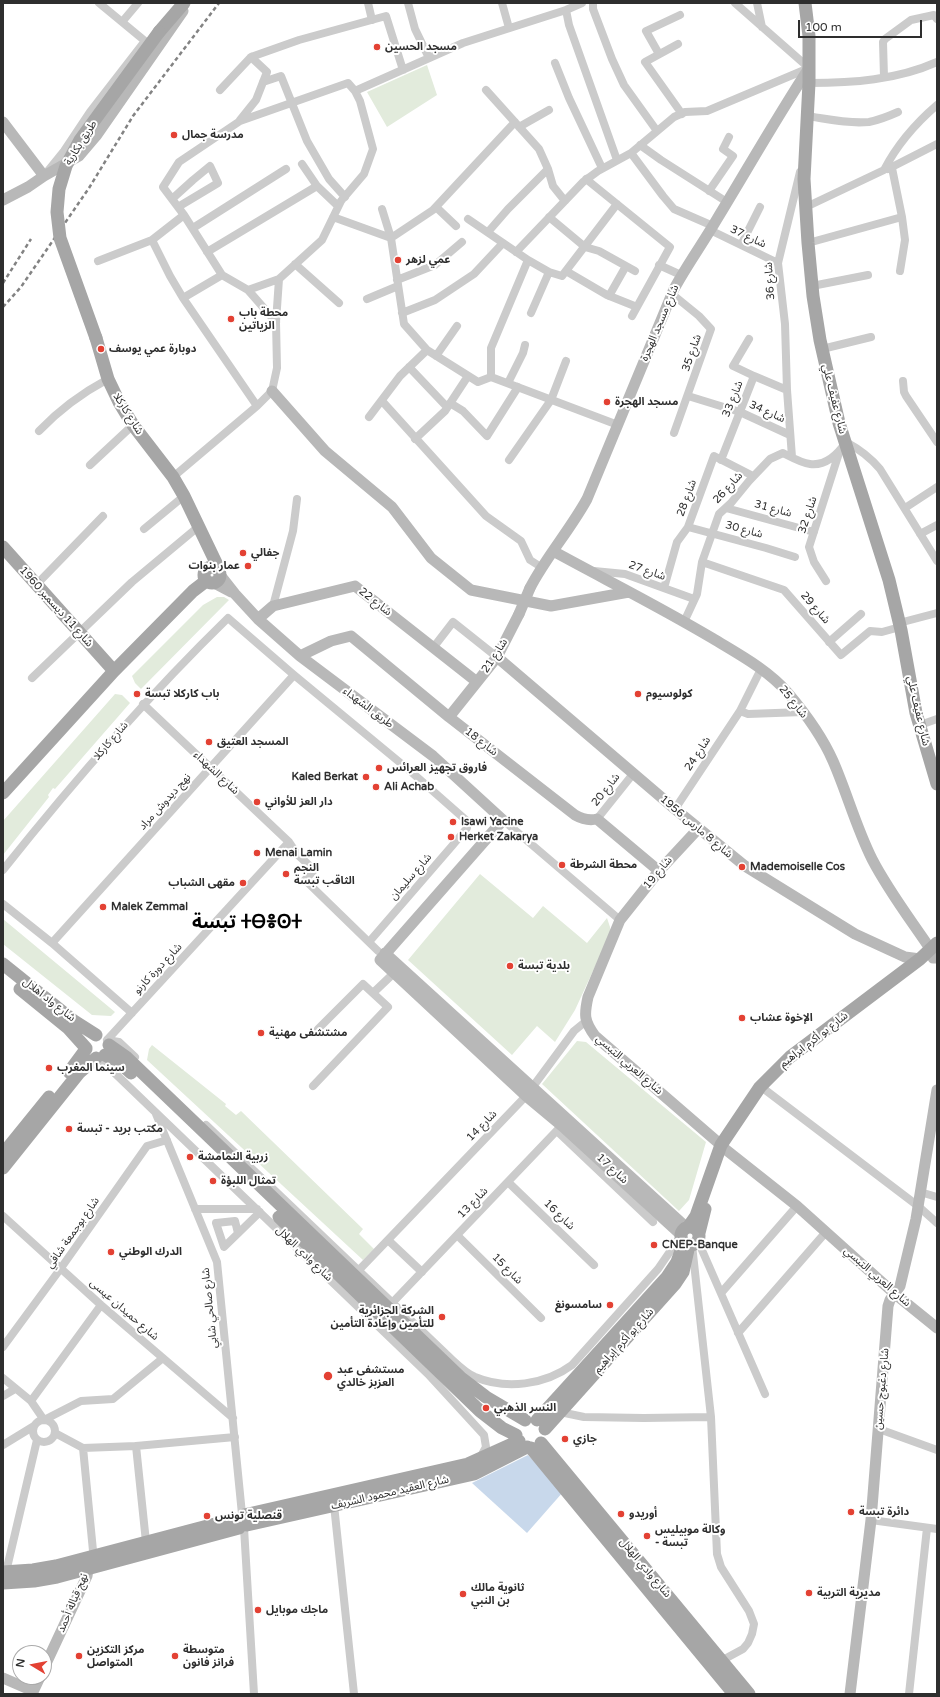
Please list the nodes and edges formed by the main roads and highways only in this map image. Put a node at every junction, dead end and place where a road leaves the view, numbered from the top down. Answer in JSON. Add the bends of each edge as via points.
{"nodes":[{"id":1,"x":184,"y":3,"type":"edge"},
{"id":2,"x":805,"y":3,"type":"edge"},
{"id":3,"x":96,"y":338,"type":"joint"},
{"id":4,"x":3,"y":547,"type":"edge"},
{"id":5,"x":111,"y":668,"type":"junction"},
{"id":6,"x":3,"y":783,"type":"edge"},
{"id":7,"x":937,"y":784,"type":"edge"},
{"id":8,"x":3,"y":793,"type":"edge"},
{"id":9,"x":935,"y":953,"type":"edge"},
{"id":10,"x":3,"y":964,"type":"edge"},
{"id":11,"x":3,"y":975,"type":"edge"},
{"id":12,"x":98,"y":1049,"type":"junction"},
{"id":13,"x":723,"y":1147,"type":"junction"},
{"id":14,"x":3,"y":1154,"type":"edge"},
{"id":15,"x":3,"y":1168,"type":"edge"},
{"id":16,"x":689,"y":1237,"type":"junction"},
{"id":17,"x":536,"y":1423,"type":"junction"},
{"id":18,"x":527,"y":1443,"type":"junction"},
{"id":19,"x":242,"y":1521,"type":"junction"},
{"id":20,"x":90,"y":1563,"type":"junction"},
{"id":21,"x":4,"y":1576,"type":"edge"},
{"id":22,"x":716,"y":1663,"type":"junction"},
{"id":23,"x":734,"y":1694,"type":"edge"},
{"id":24,"x":749,"y":1694,"type":"edge"}],
"edges":[{"from":1,"to":3,"type":"main road","name":"طريق بكارية","bridge":true,"via":[[159,32],[80,140],[66,166],[59,189],[57,212],[60,238]]},
{"from":2,"to":7,"type":"main road","name":"شارع عفيف علي","via":[[809,36],[806,206],[812,286],[822,349],[829,384],[889,580],[920,725]]},
{"from":3,"to":5,"type":"main road","name":"شارع كاركلا","via":[[108,379],[119,402],[133,425],[173,476],[184,496],[208,546],[211,575]]},
{"from":4,"to":5,"type":"main road","name":"شارع 11 ديسمبر 1960"},
{"from":5,"to":6,"type":"main road"},
{"from":5,"to":8,"type":"main road"},
{"from":9,"to":13,"type":"main road","name":"شارع بو أكرم ابراهيم","via":[[792,1062],[764,1089]]},
{"from":9,"to":13,"type":"main road","name":"شارع بو أكرم ابراهيم","via":[[920,959],[774,1070],[760,1087]]},
{"from":10,"to":12,"type":"main road","name":"شارع واد اهلال","via":[[74,1021]]},
{"from":11,"to":12,"type":"main road","name":"شارع واد اهلال"},
{"from":12,"to":14,"type":"main road","via":[[78,1062]]},
{"from":12,"to":15,"type":"main road"},
{"from":12,"to":17,"type":"main road","name":"شارع وادي الهلال","via":[[126,1057],[446,1366],[486,1398]]},
{"from":12,"to":18,"type":"main road","name":"شارع وادي الهلال","via":[[124,1066],[480,1411]]},
{"from":13,"to":16,"type":"main road","name":"شارع بو أكرم ابراهيم"},
{"from":16,"to":17,"type":"main road","name":"شارع بو أكرم إبراهيم","via":[[667,1277]]},
{"from":16,"to":17,"type":"main road","name":"شارع بو أكرم إبراهيم","via":[[683,1272],[675,1284],[560,1412]]},
{"from":17,"to":18,"type":"main road","via":[[545,1434]]},
{"from":17,"to":18,"type":"main road","via":[[518,1426]]},
{"from":18,"to":19,"type":"main road","name":"شارع العقيد محمود الشريف","via":[[477,1461]]},
{"from":18,"to":19,"type":"main road","name":"شارع العقيد محمود الشريف","via":[[474,1474],[334,1506]]},
{"from":18,"to":22,"type":"main road","name":"شارع وادي الهلال"},
{"from":19,"to":20,"type":"main road","name":"شارع العقيد محمود الشريف"},
{"from":19,"to":20,"type":"main road","name":"شارع العقيد محمود الشريف","via":[[146,1542]]},
{"from":20,"to":21,"type":"main road","name":"شارع العقيد محمود الشريف"},
{"from":22,"to":23,"type":"main road","name":"شارع وادي الهلال"},
{"from":22,"to":24,"type":"main road","name":"شارع وادي الهلال"}]}
